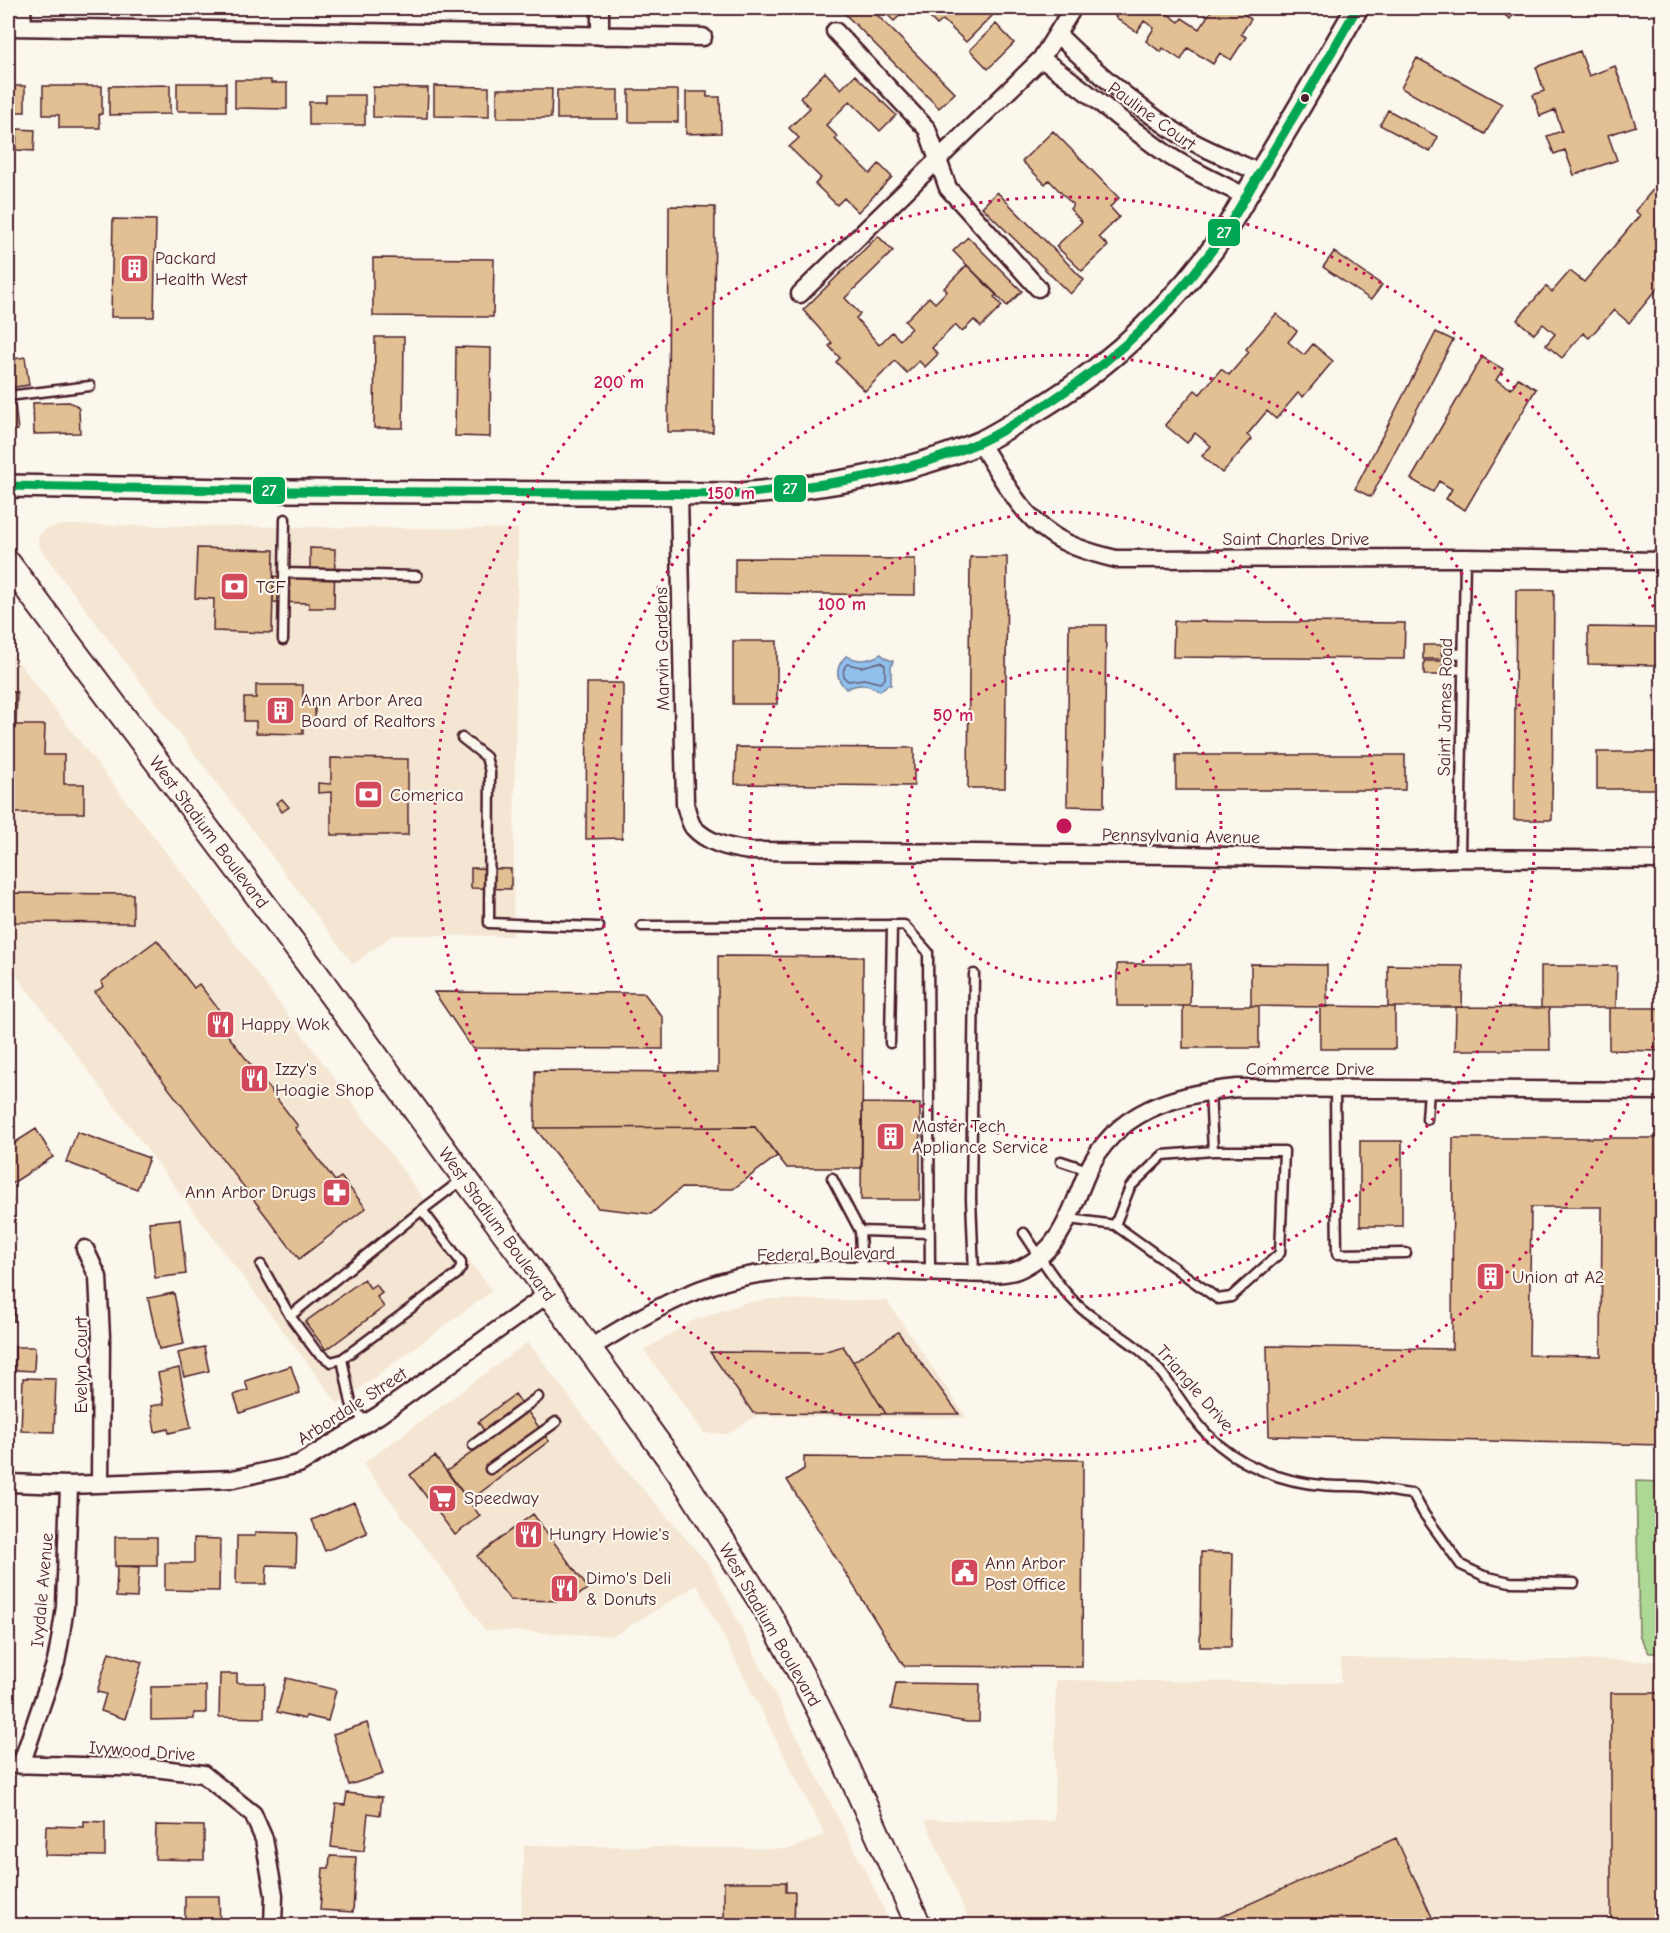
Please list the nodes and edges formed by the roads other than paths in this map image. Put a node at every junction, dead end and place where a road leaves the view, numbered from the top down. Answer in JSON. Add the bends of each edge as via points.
{"nodes":[{"id":1,"x":22,"y":8,"type":"edge"},
{"id":2,"x":600,"y":8,"type":"edge"},
{"id":3,"x":1073,"y":8,"type":"edge"},
{"id":4,"x":1357,"y":8,"type":"edge"},
{"id":5,"x":15,"y":26,"type":"edge"},
{"id":6,"x":835,"y":31,"type":"dead end"},
{"id":7,"x":1058,"y":35,"type":"junction"},
{"id":8,"x":600,"y":36,"type":"junction"},
{"id":9,"x":703,"y":37,"type":"dead end"},
{"id":10,"x":1041,"y":59,"type":"junction"},
{"id":11,"x":938,"y":158,"type":"junction"},
{"id":12,"x":1260,"y":173,"type":"junction"},
{"id":13,"x":1245,"y":196,"type":"junction"},
{"id":14,"x":1038,"y":288,"type":"dead end"},
{"id":15,"x":800,"y":294,"type":"dead end"},
{"id":16,"x":90,"y":386,"type":"dead end"},
{"id":17,"x":8,"y":396,"type":"edge"},
{"id":18,"x":980,"y":443,"type":"junction"},
{"id":19,"x":8,"y":486,"type":"edge"},
{"id":20,"x":679,"y":492,"type":"junction"},
{"id":21,"x":285,"y":519,"type":"dead end"},
{"id":22,"x":1465,"y":558,"type":"junction"},
{"id":23,"x":1662,"y":561,"type":"edge"},
{"id":24,"x":8,"y":563,"type":"edge"},
{"id":25,"x":284,"y":573,"type":"junction"},
{"id":26,"x":417,"y":576,"type":"dead end"},
{"id":27,"x":283,"y":640,"type":"dead end"},
{"id":28,"x":1447,"y":653,"type":"dead end"},
{"id":29,"x":1462,"y":654,"type":"junction"},
{"id":30,"x":1448,"y":669,"type":"dead end"},
{"id":31,"x":1462,"y":670,"type":"junction"},
{"id":32,"x":462,"y":738,"type":"dead end"},
{"id":33,"x":685,"y":804,"type":"joint"},
{"id":34,"x":1460,"y":858,"type":"junction"},
{"id":35,"x":1662,"y":860,"type":"edge"},
{"id":36,"x":892,"y":925,"type":"junction"},
{"id":37,"x":642,"y":926,"type":"dead end"},
{"id":38,"x":599,"y":927,"type":"dead end"},
{"id":39,"x":974,"y":974,"type":"dead end"},
{"id":40,"x":890,"y":1043,"type":"dead end"},
{"id":41,"x":1335,"y":1089,"type":"junction"},
{"id":42,"x":1429,"y":1090,"type":"junction"},
{"id":43,"x":1662,"y":1090,"type":"edge"},
{"id":44,"x":1210,"y":1091,"type":"junction"},
{"id":45,"x":1427,"y":1119,"type":"dead end"},
{"id":46,"x":1213,"y":1151,"type":"junction"},
{"id":47,"x":1061,"y":1161,"type":"dead end"},
{"id":48,"x":1088,"y":1170,"type":"junction"},
{"id":49,"x":464,"y":1178,"type":"junction"},
{"id":50,"x":832,"y":1178,"type":"dead end"},
{"id":51,"x":422,"y":1210,"type":"junction"},
{"id":52,"x":1069,"y":1219,"type":"junction"},
{"id":53,"x":1115,"y":1225,"type":"junction"},
{"id":54,"x":860,"y":1231,"type":"junction"},
{"id":55,"x":928,"y":1233,"type":"junction"},
{"id":56,"x":1024,"y":1233,"type":"dead end"},
{"id":57,"x":84,"y":1249,"type":"dead end"},
{"id":58,"x":1406,"y":1253,"type":"dead end"},
{"id":59,"x":1040,"y":1257,"type":"junction"},
{"id":60,"x":261,"y":1265,"type":"dead end"},
{"id":61,"x":862,"y":1271,"type":"junction"},
{"id":62,"x":930,"y":1273,"type":"junction"},
{"id":63,"x":974,"y":1273,"type":"junction"},
{"id":64,"x":548,"y":1294,"type":"junction"},
{"id":65,"x":290,"y":1316,"type":"junction"},
{"id":66,"x":590,"y":1348,"type":"junction"},
{"id":67,"x":342,"y":1359,"type":"junction"},
{"id":68,"x":538,"y":1397,"type":"dead end"},
{"id":69,"x":556,"y":1422,"type":"dead end"},
{"id":70,"x":365,"y":1423,"type":"junction"},
{"id":71,"x":473,"y":1444,"type":"dead end"},
{"id":72,"x":490,"y":1469,"type":"dead end"},
{"id":73,"x":8,"y":1483,"type":"edge"},
{"id":74,"x":100,"y":1483,"type":"junction"},
{"id":75,"x":69,"y":1485,"type":"junction"},
{"id":76,"x":1574,"y":1582,"type":"dead end"},
{"id":77,"x":14,"y":1765,"type":"edge"},
{"id":78,"x":273,"y":1926,"type":"edge"},
{"id":79,"x":919,"y":1926,"type":"edge"}],
"edges":[{"from":1,"to":5,"type":"street"},
{"from":2,"to":8,"type":"street"},
{"from":3,"to":7,"type":"street"},
{"from":4,"to":12,"type":"street"},
{"from":5,"to":8,"type":"street"},
{"from":6,"to":11,"type":"street","via":[[927,129]]},
{"from":7,"to":10,"type":"street"},
{"from":7,"to":12,"type":"street","name":"Pauline Court","via":[[1156,119],[1186,138]]},
{"from":8,"to":9,"type":"street"},
{"from":10,"to":11,"type":"street"},
{"from":10,"to":13,"type":"street","name":"Pauline Court","via":[[1173,158]]},
{"from":11,"to":14,"type":"street","via":[[948,188]]},
{"from":11,"to":15,"type":"street"},
{"from":12,"to":13,"type":"street"},
{"from":13,"to":18,"type":"street","via":[[1214,247],[1135,338],[1040,409]]},
{"from":16,"to":17,"type":"lane"},
{"from":18,"to":20,"type":"street","via":[[914,465],[833,484],[740,494]]},
{"from":18,"to":22,"type":"street","name":"Saint Charles Drive","via":[[1022,508],[1051,534],[1116,560]]},
{"from":19,"to":20,"type":"street"},
{"from":20,"to":33,"type":"street","name":"Marvin Gardens"},
{"from":21,"to":25,"type":"lane"},
{"from":22,"to":23,"type":"street","name":"Saint Charles Drive"},
{"from":22,"to":29,"type":"lane","name":"Saint James Road"},
{"from":24,"to":49,"type":"main road","name":"West Stadium Boulevard"},
{"from":25,"to":26,"type":"lane"},
{"from":25,"to":27,"type":"lane"},
{"from":28,"to":29,"type":"lane"},
{"from":29,"to":31,"type":"lane","name":"Saint James Road"},
{"from":30,"to":31,"type":"lane"},
{"from":31,"to":34,"type":"lane","name":"Saint James Road"},
{"from":32,"to":38,"type":"lane","via":[[486,757],[490,772],[489,923]]},
{"from":33,"to":34,"type":"street","name":"Pennsylvania Avenue","via":[[692,825],[708,839],[750,851]]},
{"from":34,"to":35,"type":"street","name":"Pennsylvania Avenue"},
{"from":36,"to":37,"type":"lane"},
{"from":36,"to":40,"type":"lane"},
{"from":36,"to":55,"type":"lane","via":[[904,925],[928,952]]},
{"from":39,"to":63,"type":"lane"},
{"from":41,"to":42,"type":"street","name":"Commerce Drive"},
{"from":41,"to":44,"type":"street","name":"Commerce Drive"},
{"from":41,"to":58,"type":"lane","via":[[1337,1254]]},
{"from":42,"to":43,"type":"street","name":"Commerce Drive"},
{"from":42,"to":45,"type":"lane"},
{"from":44,"to":46,"type":"lane"},
{"from":44,"to":48,"type":"street","name":"Commerce Drive","via":[[1164,1102],[1134,1118],[1105,1144]]},
{"from":46,"to":53,"type":"lane","via":[[1163,1155],[1130,1187]]},
{"from":46,"to":53,"type":"lane","via":[[1284,1151],[1280,1253],[1231,1297],[1218,1299]]},
{"from":47,"to":48,"type":"lane"},
{"from":48,"to":52,"type":"street","name":"Commerce Drive"},
{"from":49,"to":51,"type":"lane"},
{"from":49,"to":64,"type":"main road","name":"West Stadium Boulevard"},
{"from":50,"to":54,"type":"lane"},
{"from":51,"to":65,"type":"lane"},
{"from":51,"to":67,"type":"lane","via":[[461,1268]]},
{"from":52,"to":53,"type":"lane"},
{"from":52,"to":59,"type":"street","name":"Commerce Drive","via":[[1058,1239]]},
{"from":54,"to":55,"type":"lane"},
{"from":54,"to":61,"type":"lane"},
{"from":55,"to":62,"type":"lane"},
{"from":56,"to":59,"type":"lane","name":"Triangle Drive"},
{"from":57,"to":74,"type":"street","name":"Evelyn Court","via":[[98,1277]]},
{"from":59,"to":63,"type":"street","name":"Federal Boulevard","via":[[1020,1269]]},
{"from":59,"to":76,"type":"lane","name":"Triangle Drive","via":[[1057,1283],[1083,1310],[1143,1353],[1208,1435],[1230,1452],[1263,1471],[1295,1481],[1413,1494],[1461,1565],[1484,1576],[1510,1582]]},
{"from":60,"to":65,"type":"lane"},
{"from":61,"to":62,"type":"street","name":"Federal Boulevard"},
{"from":61,"to":66,"type":"street","name":"Federal Boulevard","via":[[773,1272],[718,1281],[682,1295]]},
{"from":62,"to":63,"type":"street","name":"Federal Boulevard"},
{"from":64,"to":66,"type":"main road","name":"West Stadium Boulevard"},
{"from":64,"to":70,"type":"street","name":"Arbordale Street"},
{"from":65,"to":67,"type":"lane","via":[[316,1351],[331,1362]]},
{"from":66,"to":79,"type":"main road","name":"West Stadium Boulevard","via":[[680,1472],[768,1613],[841,1753]]},
{"from":67,"to":70,"type":"lane","via":[[351,1403]]},
{"from":68,"to":71,"type":"lane"},
{"from":69,"to":72,"type":"lane"},
{"from":70,"to":74,"type":"street","name":"Arbordale Street","via":[[299,1464],[233,1479]]},
{"from":73,"to":75,"type":"street","name":"Arbordale Street"},
{"from":74,"to":75,"type":"street","name":"Arbordale Street"},
{"from":75,"to":77,"type":"street","name":"Ivydale Avenue","via":[[64,1607],[56,1662]]},
{"from":77,"to":78,"type":"street","name":"Ivywood Drive","via":[[154,1768],[203,1774],[253,1814],[264,1839],[274,1895]]}]}
